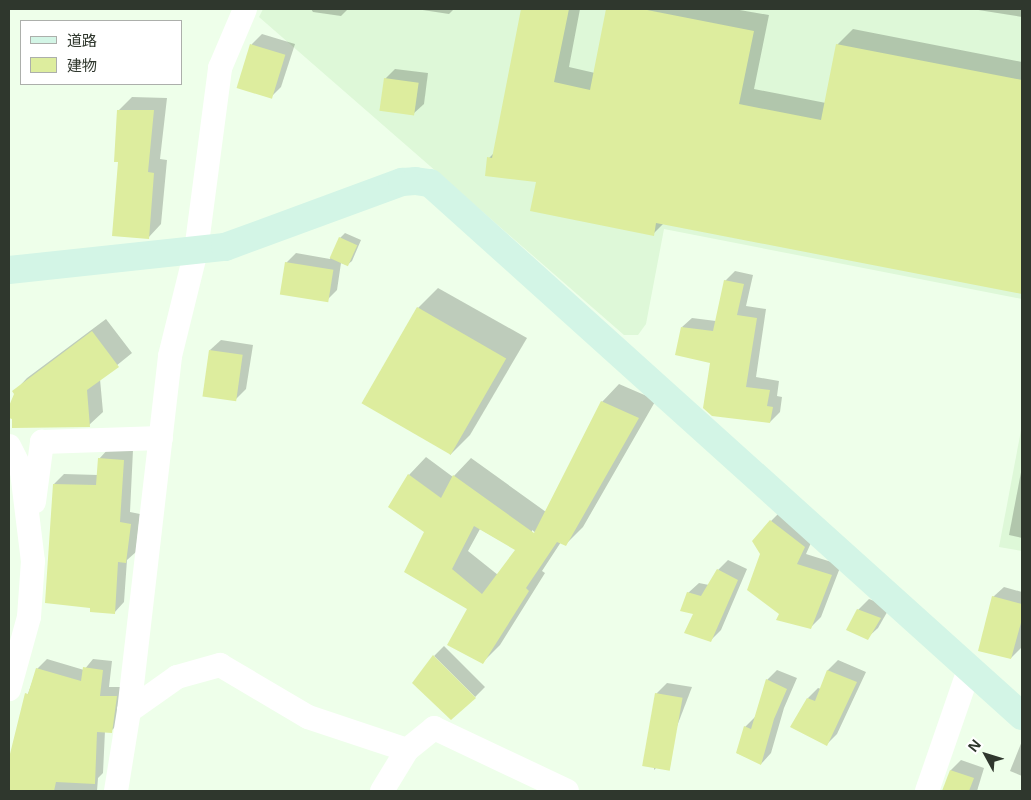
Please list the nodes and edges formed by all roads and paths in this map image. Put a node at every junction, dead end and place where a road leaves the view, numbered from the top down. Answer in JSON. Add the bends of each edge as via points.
{"nodes":[{"id":1,"x":245,"y":9,"type":"edge"},
{"id":2,"x":196,"y":252,"type":"junction"},
{"id":3,"x":9,"y":270,"type":"edge"},
{"id":4,"x":161,"y":438,"type":"junction"},
{"id":5,"x":9,"y":446,"type":"edge"},
{"id":6,"x":30,"y":538,"type":"junction"},
{"id":7,"x":969,"y":670,"type":"junction"},
{"id":8,"x":9,"y":689,"type":"edge"},
{"id":9,"x":129,"y":711,"type":"junction"},
{"id":10,"x":1022,"y":716,"type":"edge"},
{"id":11,"x":407,"y":750,"type":"junction"},
{"id":12,"x":116,"y":791,"type":"edge"},
{"id":13,"x":382,"y":791,"type":"edge"},
{"id":14,"x":567,"y":791,"type":"edge"},
{"id":15,"x":927,"y":791,"type":"edge"}],
"edges":[{"from":1,"to":2,"type":"street","via":[[220,68]]},
{"from":2,"to":3,"type":"street"},
{"from":2,"to":4,"type":"street","via":[[170,356]]},
{"from":2,"to":7,"type":"street","via":[[225,247],[402,182],[430,183]]},
{"from":4,"to":6,"type":"street","via":[[42,442]]},
{"from":4,"to":9,"type":"street"},
{"from":5,"to":6,"type":"street","via":[[22,472]]},
{"from":6,"to":8,"type":"street","via":[[33,561],[29,617]]},
{"from":7,"to":10,"type":"street"},
{"from":7,"to":15,"type":"street"},
{"from":9,"to":11,"type":"street","via":[[177,677],[220,665],[308,718]]},
{"from":9,"to":12,"type":"street"},
{"from":11,"to":13,"type":"street"},
{"from":11,"to":14,"type":"street","via":[[434,728]]}]}
